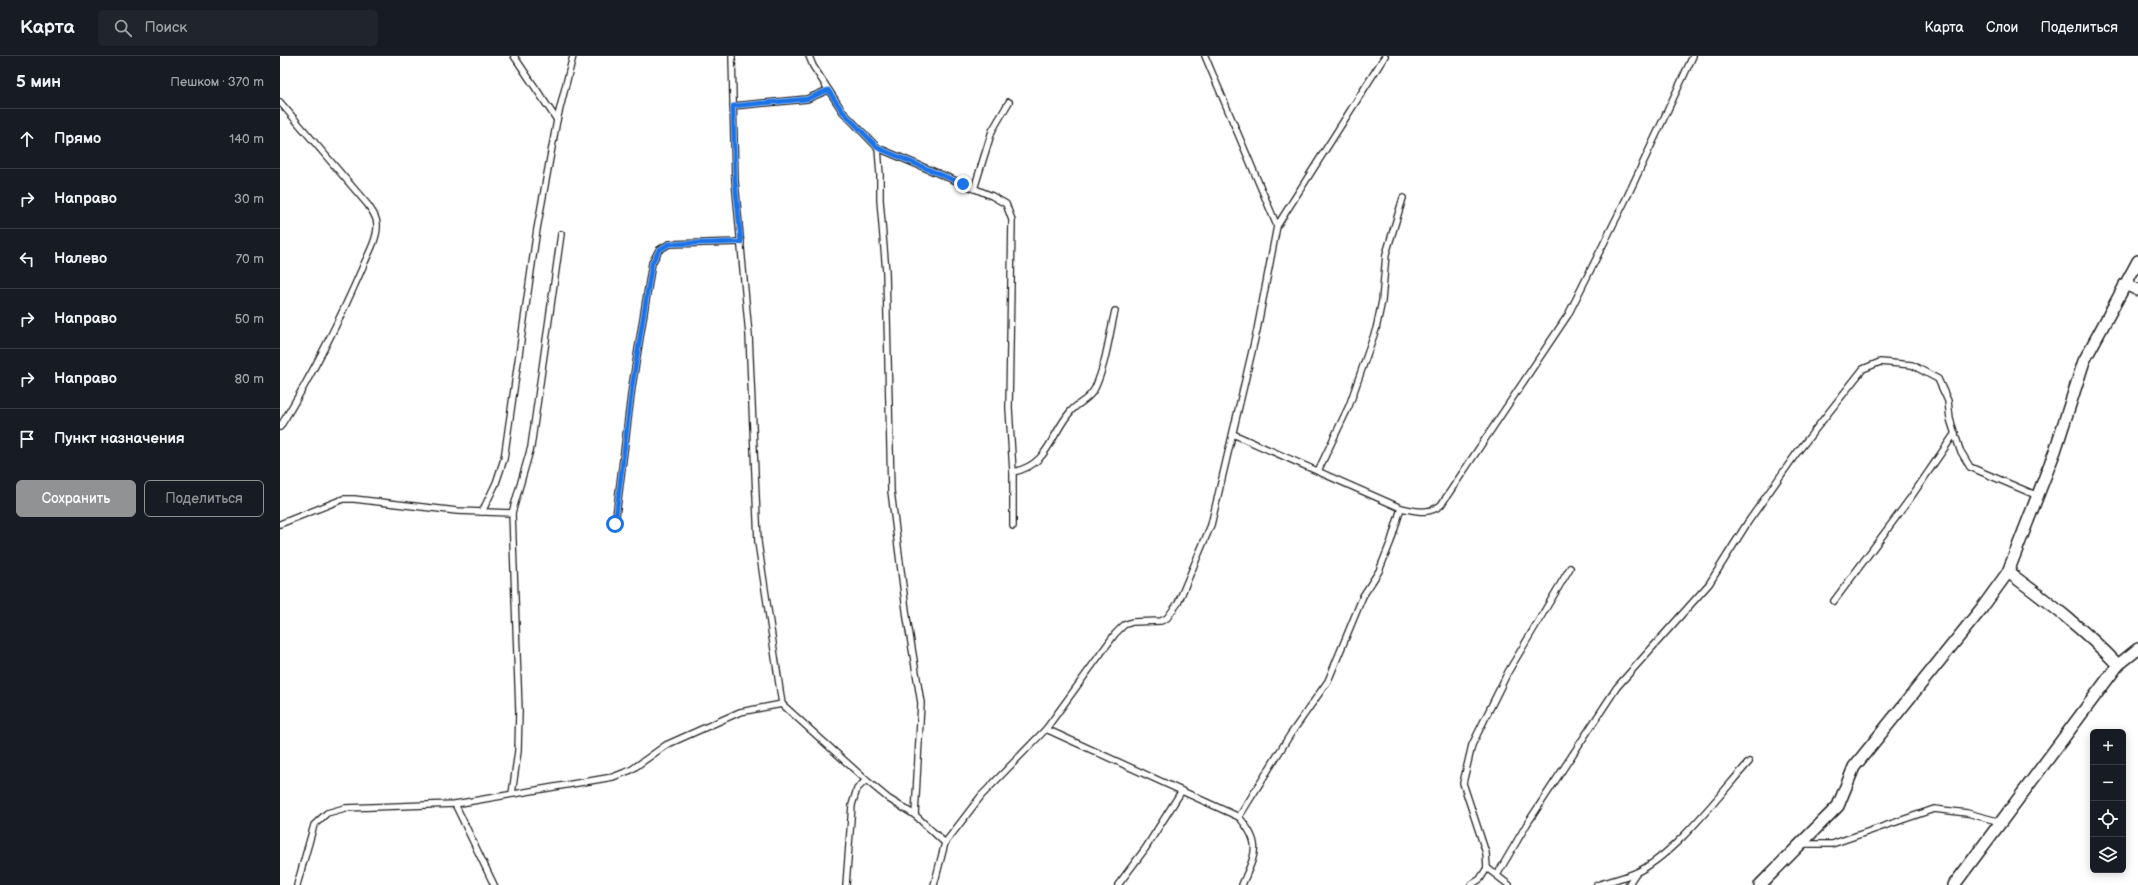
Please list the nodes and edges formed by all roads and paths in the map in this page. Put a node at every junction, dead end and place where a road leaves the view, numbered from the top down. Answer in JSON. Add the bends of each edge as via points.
{"nodes":[{"id":1,"x":514,"y":56,"type":"edge"},
{"id":2,"x":573,"y":56,"type":"edge"},
{"id":3,"x":732,"y":56,"type":"edge"},
{"id":4,"x":809,"y":56,"type":"edge"},
{"id":5,"x":1205,"y":56,"type":"edge"},
{"id":6,"x":1385,"y":56,"type":"edge"},
{"id":7,"x":1693,"y":56,"type":"edge"},
{"id":8,"x":828,"y":90,"type":"junction"},
{"id":9,"x":280,"y":102,"type":"edge"},
{"id":10,"x":1008,"y":102,"type":"dead end"},
{"id":11,"x":733,"y":106,"type":"junction"},
{"id":12,"x":557,"y":120,"type":"junction"},
{"id":13,"x":878,"y":148,"type":"junction"},
{"id":14,"x":974,"y":189,"type":"junction"},
{"id":15,"x":1403,"y":198,"type":"dead end"},
{"id":16,"x":1278,"y":226,"type":"junction"},
{"id":17,"x":561,"y":234,"type":"dead end"},
{"id":18,"x":741,"y":242,"type":"junction"},
{"id":19,"x":2138,"y":262,"type":"edge"},
{"id":20,"x":2125,"y":284,"type":"junction"},
{"id":21,"x":2138,"y":290,"type":"edge"},
{"id":22,"x":1115,"y":311,"type":"dead end"},
{"id":23,"x":280,"y":427,"type":"edge"},
{"id":24,"x":1955,"y":433,"type":"junction"},
{"id":25,"x":1233,"y":434,"type":"junction"},
{"id":26,"x":1318,"y":471,"type":"junction"},
{"id":27,"x":1013,"y":472,"type":"junction"},
{"id":28,"x":2038,"y":496,"type":"junction"},
{"id":29,"x":1402,"y":508,"type":"junction"},
{"id":30,"x":482,"y":512,"type":"junction"},
{"id":31,"x":512,"y":513,"type":"junction"},
{"id":32,"x":280,"y":524,"type":"edge"},
{"id":33,"x":615,"y":524,"type":"dead end"},
{"id":34,"x":1013,"y":526,"type":"dead end"},
{"id":35,"x":1570,"y":568,"type":"dead end"},
{"id":36,"x":2008,"y":572,"type":"junction"},
{"id":37,"x":1834,"y":601,"type":"dead end"},
{"id":38,"x":2138,"y":649,"type":"edge"},
{"id":39,"x":2118,"y":665,"type":"junction"},
{"id":40,"x":782,"y":704,"type":"junction"},
{"id":41,"x":1046,"y":730,"type":"junction"},
{"id":42,"x":1749,"y":762,"type":"dead end"},
{"id":43,"x":866,"y":780,"type":"junction"},
{"id":44,"x":1181,"y":792,"type":"junction"},
{"id":45,"x":512,"y":794,"type":"junction"},
{"id":46,"x":455,"y":804,"type":"junction"},
{"id":47,"x":915,"y":815,"type":"junction"},
{"id":48,"x":1239,"y":817,"type":"junction"},
{"id":49,"x":2001,"y":822,"type":"junction"},
{"id":50,"x":945,"y":843,"type":"junction"},
{"id":51,"x":1801,"y":844,"type":"junction"},
{"id":52,"x":1487,"y":868,"type":"junction"},
{"id":53,"x":1636,"y":873,"type":"junction"},
{"id":54,"x":1497,"y":875,"type":"junction"},
{"id":55,"x":296,"y":885,"type":"edge"},
{"id":56,"x":494,"y":885,"type":"edge"},
{"id":57,"x":846,"y":885,"type":"edge"},
{"id":58,"x":934,"y":885,"type":"edge"},
{"id":59,"x":1118,"y":885,"type":"edge"},
{"id":60,"x":1242,"y":885,"type":"edge"},
{"id":61,"x":1471,"y":885,"type":"edge"},
{"id":62,"x":1509,"y":885,"type":"edge"},
{"id":63,"x":1597,"y":885,"type":"edge"},
{"id":64,"x":1628,"y":885,"type":"edge"},
{"id":65,"x":1760,"y":885,"type":"edge"},
{"id":66,"x":1954,"y":885,"type":"edge"}],
"edges":[{"from":1,"to":12,"type":"lane"},
{"from":2,"to":12,"type":"lane"},
{"from":3,"to":11,"type":"lane"},
{"from":4,"to":8,"type":"lane"},
{"from":5,"to":16,"type":"lane"},
{"from":6,"to":16,"type":"lane"},
{"from":7,"to":29,"type":"lane","via":[[1568,315],[1441,505],[1434,511],[1425,512]]},
{"from":8,"to":11,"type":"lane","via":[[807,99]]},
{"from":8,"to":13,"type":"lane","via":[[843,112]]},
{"from":9,"to":23,"type":"lane","via":[[368,205],[377,225],[373,242],[352,294],[312,373]]},
{"from":10,"to":14,"type":"lane","via":[[992,132]]},
{"from":11,"to":18,"type":"lane","via":[[735,181]]},
{"from":12,"to":30,"type":"lane","via":[[536,229],[509,434],[496,483]]},
{"from":13,"to":14,"type":"lane"},
{"from":13,"to":47,"type":"lane","via":[[886,272],[891,492],[921,703]]},
{"from":14,"to":27,"type":"lane","via":[[1006,204],[1012,220],[1009,408]]},
{"from":15,"to":26,"type":"lane","via":[[1386,254],[1382,301],[1376,329],[1349,406]]},
{"from":16,"to":25,"type":"lane"},
{"from":17,"to":31,"type":"lane","via":[[531,447]]},
{"from":18,"to":33,"type":"lane","via":[[669,244],[659,250],[652,263],[632,387]]},
{"from":18,"to":40,"type":"lane","via":[[749,335],[758,542]]},
{"from":19,"to":20,"type":"street"},
{"from":20,"to":21,"type":"street"},
{"from":20,"to":28,"type":"street","via":[[2084,361]]},
{"from":22,"to":27,"type":"lane","via":[[1100,377],[1089,398],[1071,410],[1039,460],[1026,470]]},
{"from":24,"to":28,"type":"lane","via":[[1970,467]]},
{"from":24,"to":37,"type":"lane"},
{"from":24,"to":54,"type":"lane","via":[[1948,401],[1938,379],[1912,365],[1880,362],[1863,369],[1796,454],[1752,516],[1709,584],[1617,687],[1527,824]]},
{"from":25,"to":26,"type":"lane"},
{"from":25,"to":41,"type":"lane","via":[[1211,525],[1178,604],[1167,618],[1161,621],[1132,622],[1124,625]]},
{"from":26,"to":29,"type":"lane"},
{"from":27,"to":34,"type":"lane"},
{"from":28,"to":36,"type":"street"},
{"from":29,"to":48,"type":"lane","via":[[1379,571],[1363,596],[1328,681],[1290,735]]},
{"from":30,"to":31,"type":"lane"},
{"from":30,"to":32,"type":"lane","via":[[343,499]]},
{"from":31,"to":45,"type":"lane","via":[[519,704],[518,751]]},
{"from":35,"to":52,"type":"lane","via":[[1508,672],[1472,744],[1463,783],[1486,853]]},
{"from":36,"to":39,"type":"street","via":[[2058,610]]},
{"from":36,"to":51,"type":"street","via":[[1854,767],[1838,806]]},
{"from":38,"to":39,"type":"street"},
{"from":39,"to":49,"type":"street"},
{"from":40,"to":43,"type":"lane"},
{"from":40,"to":45,"type":"lane","via":[[740,712],[666,745],[631,770],[613,777]]},
{"from":41,"to":44,"type":"lane"},
{"from":41,"to":50,"type":"lane","via":[[981,796]]},
{"from":42,"to":53,"type":"lane","via":[[1682,837],[1664,854]]},
{"from":43,"to":47,"type":"lane","via":[[889,799]]},
{"from":43,"to":57,"type":"lane","via":[[857,789],[852,805]]},
{"from":44,"to":48,"type":"lane"},
{"from":44,"to":59,"type":"lane","via":[[1146,849]]},
{"from":45,"to":46,"type":"lane"},
{"from":46,"to":55,"type":"lane","via":[[345,808],[327,813],[314,825]]},
{"from":46,"to":56,"type":"lane"},
{"from":47,"to":50,"type":"lane"},
{"from":48,"to":60,"type":"lane","via":[[1255,838],[1255,850]]},
{"from":49,"to":51,"type":"lane","via":[[1967,813],[1934,809],[1832,844]]},
{"from":49,"to":66,"type":"street"},
{"from":50,"to":58,"type":"lane"},
{"from":51,"to":65,"type":"street"},
{"from":52,"to":54,"type":"lane"},
{"from":52,"to":61,"type":"lane","via":[[1480,879]]},
{"from":53,"to":63,"type":"lane"},
{"from":53,"to":64,"type":"lane"},
{"from":54,"to":62,"type":"lane"}]}
